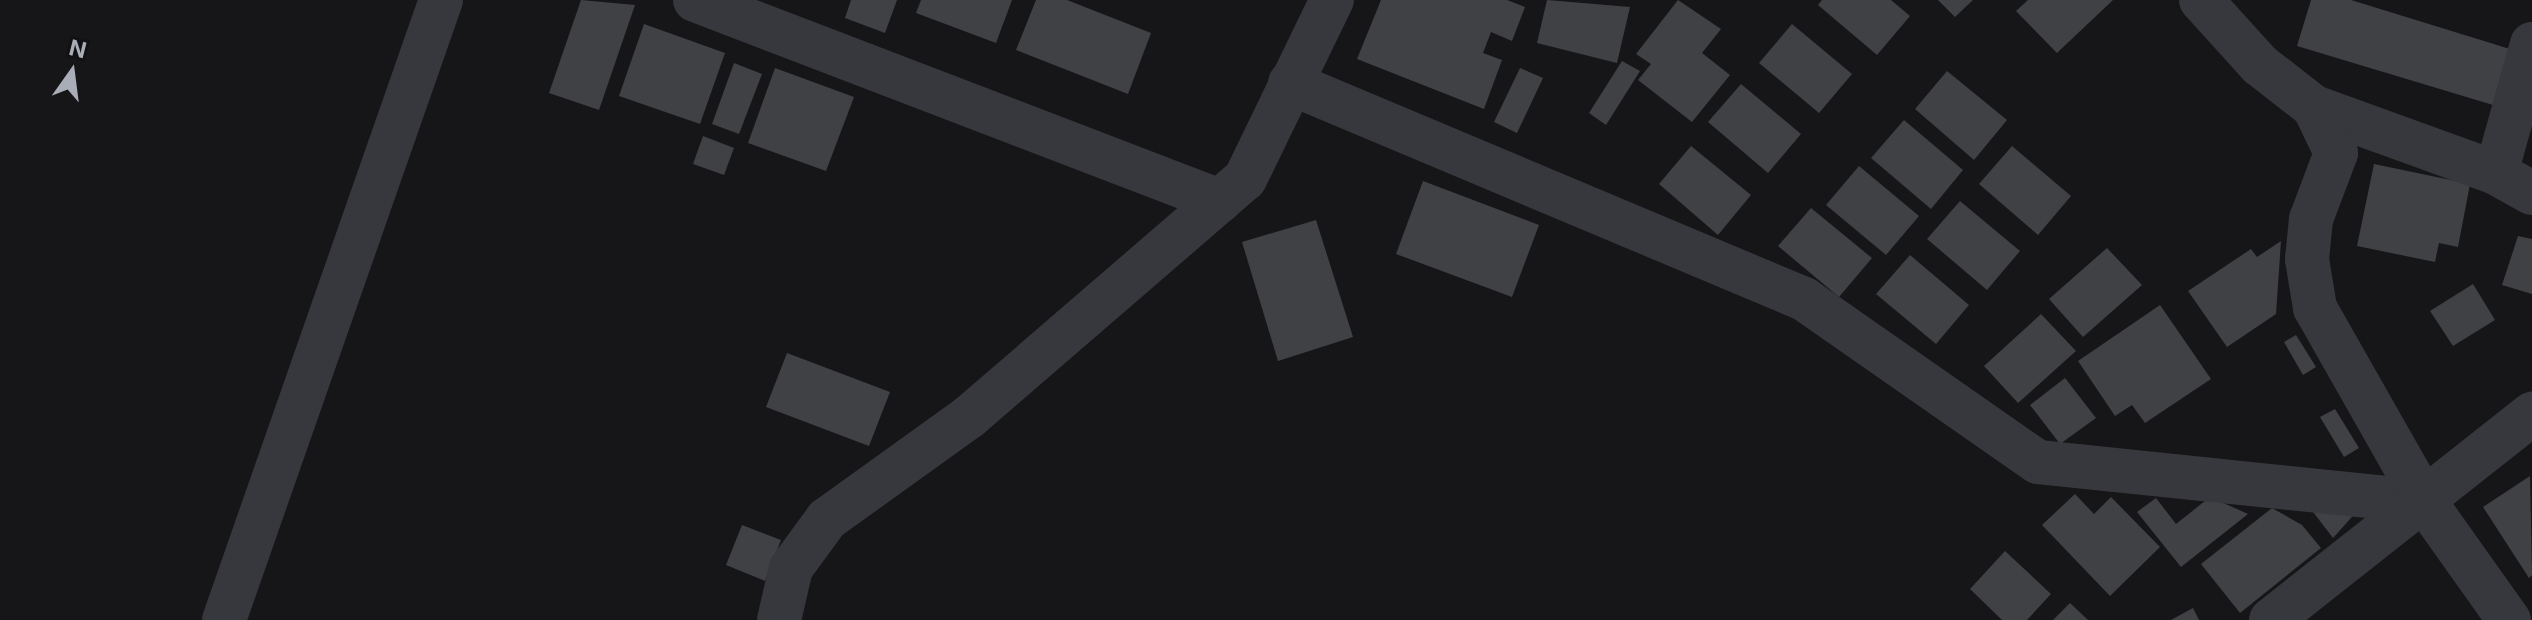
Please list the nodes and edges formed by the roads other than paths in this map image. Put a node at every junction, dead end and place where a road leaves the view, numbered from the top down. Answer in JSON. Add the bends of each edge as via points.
{"nodes":[{"id":1,"x":441,"y":0,"type":"edge"},
{"id":2,"x":695,"y":0,"type":"edge"},
{"id":3,"x":1332,"y":0,"type":"edge"},
{"id":4,"x":2201,"y":0,"type":"edge"},
{"id":5,"x":2532,"y":44,"type":"edge"},
{"id":6,"x":1290,"y":83,"type":"junction"},
{"id":7,"x":2314,"y":107,"type":"junction"},
{"id":8,"x":2514,"y":183,"type":"edge"},
{"id":9,"x":1220,"y":201,"type":"junction"},
{"id":10,"x":2532,"y":414,"type":"edge"},
{"id":11,"x":2425,"y":502,"type":"junction"},
{"id":12,"x":224,"y":620,"type":"edge"},
{"id":13,"x":779,"y":620,"type":"edge"},
{"id":14,"x":2271,"y":620,"type":"edge"},
{"id":15,"x":2509,"y":620,"type":"edge"}],
"edges":[{"from":1,"to":12,"type":"street"},
{"from":2,"to":9,"type":"street"},
{"from":3,"to":6,"type":"street"},
{"from":4,"to":7,"type":"street","via":[[2260,65]]},
{"from":5,"to":8,"type":"street"},
{"from":6,"to":9,"type":"street","via":[[1245,179]]},
{"from":6,"to":11,"type":"street","via":[[1804,299],[2038,462]]},
{"from":7,"to":8,"type":"street"},
{"from":7,"to":11,"type":"street","via":[[2336,153],[2311,219],[2307,259],[2315,308]]},
{"from":9,"to":13,"type":"street","via":[[969,417],[827,519],[791,568]]},
{"from":10,"to":11,"type":"street"},
{"from":11,"to":14,"type":"street"},
{"from":11,"to":15,"type":"street"}]}
